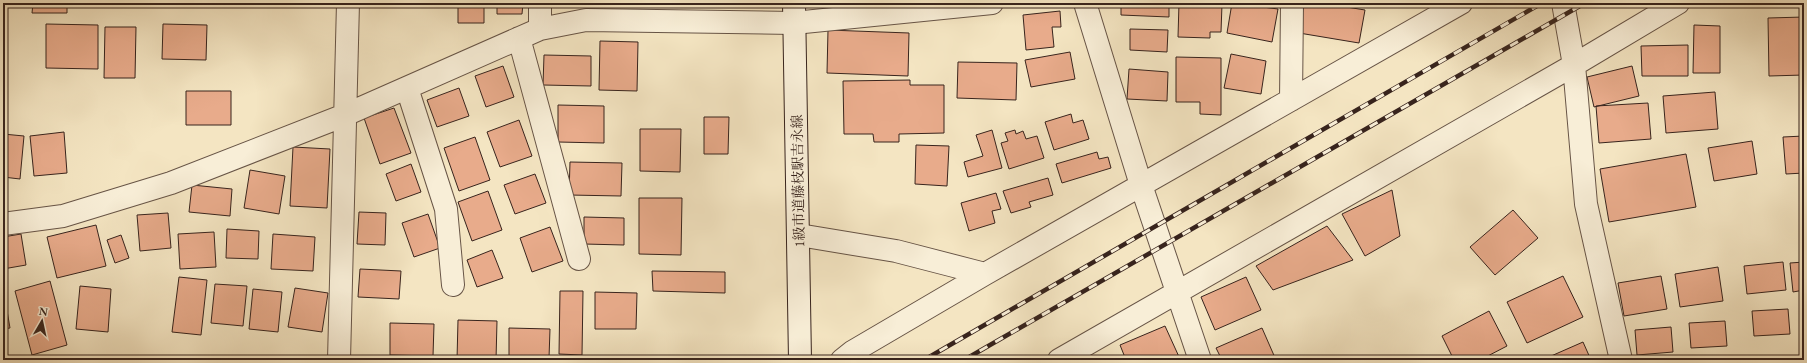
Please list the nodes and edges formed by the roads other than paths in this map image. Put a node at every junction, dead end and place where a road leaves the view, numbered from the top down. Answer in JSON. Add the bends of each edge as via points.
{"nodes":[{"id":1,"x":348,"y":3,"type":"edge"},
{"id":2,"x":540,"y":3,"type":"edge"},
{"id":3,"x":992,"y":3,"type":"edge"},
{"id":4,"x":1085,"y":3,"type":"edge"},
{"id":5,"x":1292,"y":3,"type":"edge"},
{"id":6,"x":1461,"y":3,"type":"edge"},
{"id":7,"x":1563,"y":3,"type":"edge"},
{"id":8,"x":1678,"y":3,"type":"edge"},
{"id":9,"x":617,"y":12,"type":"edge"},
{"id":10,"x":794,"y":13,"type":"edge"},
{"id":11,"x":540,"y":29,"type":"junction"},
{"id":12,"x":519,"y":38,"type":"junction"},
{"id":13,"x":1574,"y":65,"type":"junction"},
{"id":14,"x":407,"y":88,"type":"junction"},
{"id":15,"x":1291,"y":100,"type":"junction"},
{"id":16,"x":345,"y":115,"type":"junction"},
{"id":17,"x":1141,"y":185,"type":"junction"},
{"id":18,"x":3,"y":224,"type":"edge"},
{"id":19,"x":799,"y":235,"type":"junction"},
{"id":20,"x":579,"y":259,"type":"dead end"},
{"id":21,"x":985,"y":274,"type":"junction"},
{"id":22,"x":453,"y":285,"type":"dead end"},
{"id":23,"x":1178,"y":292,"type":"junction"},
{"id":24,"x":339,"y":360,"type":"edge"},
{"id":25,"x":800,"y":360,"type":"edge"},
{"id":26,"x":842,"y":360,"type":"edge"},
{"id":27,"x":1060,"y":360,"type":"edge"},
{"id":28,"x":1200,"y":360,"type":"edge"},
{"id":29,"x":1621,"y":360,"type":"edge"}],
"edges":[{"from":1,"to":16,"type":"street"},
{"from":2,"to":11,"type":"street"},
{"from":3,"to":10,"type":"street"},
{"from":4,"to":17,"type":"street"},
{"from":5,"to":15,"type":"street"},
{"from":6,"to":15,"type":"street"},
{"from":7,"to":13,"type":"street"},
{"from":8,"to":13,"type":"street"},
{"from":9,"to":10,"type":"street"},
{"from":9,"to":11,"type":"street"},
{"from":10,"to":19,"type":"street","name":"1級市道藤枝駅吉永線"},
{"from":11,"to":12,"type":"street"},
{"from":12,"to":14,"type":"street"},
{"from":12,"to":20,"type":"street"},
{"from":13,"to":23,"type":"street"},
{"from":13,"to":29,"type":"street","via":[[1586,204]]},
{"from":14,"to":16,"type":"street"},
{"from":14,"to":22,"type":"street","via":[[446,209]]},
{"from":15,"to":17,"type":"street"},
{"from":16,"to":18,"type":"street","via":[[163,185],[63,216]]},
{"from":16,"to":24,"type":"street"},
{"from":17,"to":21,"type":"street"},
{"from":17,"to":23,"type":"street"},
{"from":19,"to":21,"type":"street","via":[[896,251]]},
{"from":19,"to":25,"type":"street","name":"1級市道藤枝駅吉永線"},
{"from":21,"to":26,"type":"street"},
{"from":23,"to":27,"type":"street"},
{"from":23,"to":28,"type":"street"}]}
